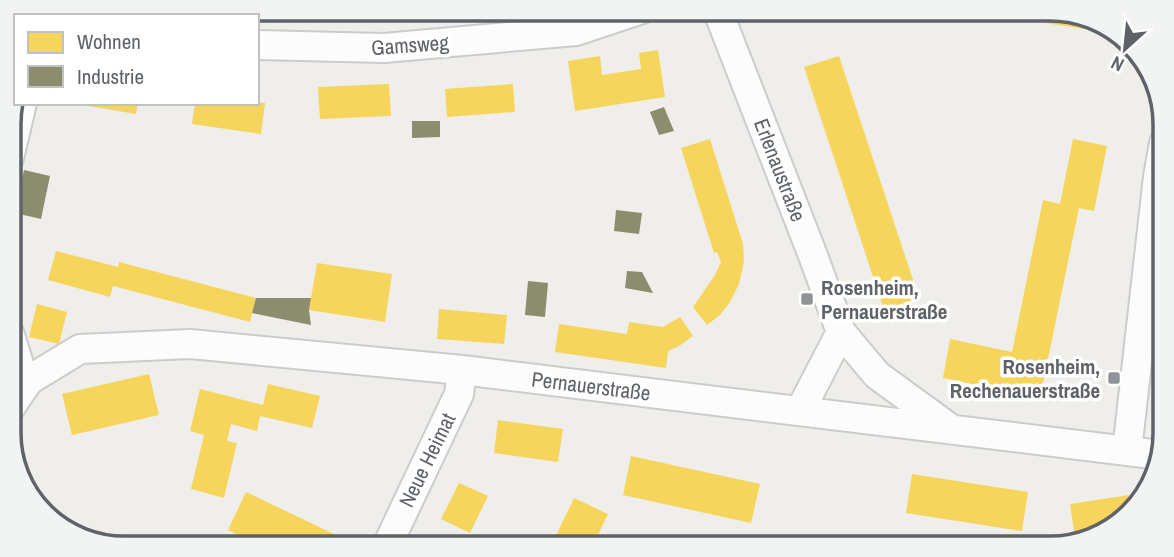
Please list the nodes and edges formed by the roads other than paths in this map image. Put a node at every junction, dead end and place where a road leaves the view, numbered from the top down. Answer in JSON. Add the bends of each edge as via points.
{"nodes":[{"id":1,"x":606,"y":21,"type":"edge"},
{"id":2,"x":723,"y":21,"type":"edge"},
{"id":3,"x":259,"y":45,"type":"edge"},
{"id":4,"x":1153,"y":221,"type":"edge"},
{"id":5,"x":841,"y":332,"type":"junction"},
{"id":6,"x":463,"y":370,"type":"junction"},
{"id":7,"x":21,"y":371,"type":"edge"},
{"id":8,"x":29,"y":380,"type":"junction"},
{"id":9,"x":21,"y":392,"type":"edge"},
{"id":10,"x":800,"y":411,"type":"junction"},
{"id":11,"x":953,"y":430,"type":"junction"},
{"id":12,"x":1127,"y":451,"type":"junction"},
{"id":13,"x":1151,"y":454,"type":"edge"},
{"id":14,"x":392,"y":536,"type":"edge"}],
"edges":[{"from":1,"to":3,"type":"street","name":"Gamsweg","via":[[576,31],[384,48]]},
{"from":2,"to":5,"type":"street","name":"Erlenaustraße"},
{"from":4,"to":12,"type":"street"},
{"from":5,"to":10,"type":"street"},
{"from":5,"to":11,"type":"street","name":"Erlenaustraße","via":[[877,374]]},
{"from":6,"to":8,"type":"street","name":"Pernauerstraße","via":[[190,344],[80,349]]},
{"from":6,"to":10,"type":"street","name":"Pernauerstraße"},
{"from":6,"to":14,"type":"street","name":"Neue Heimat","via":[[459,394]]},
{"from":7,"to":8,"type":"street"},
{"from":8,"to":9,"type":"street"},
{"from":10,"to":11,"type":"street","name":"Pernauerstraße"},
{"from":11,"to":12,"type":"street","name":"Pernauerstraße"},
{"from":12,"to":13,"type":"street","name":"Pernauerstraße"}]}
